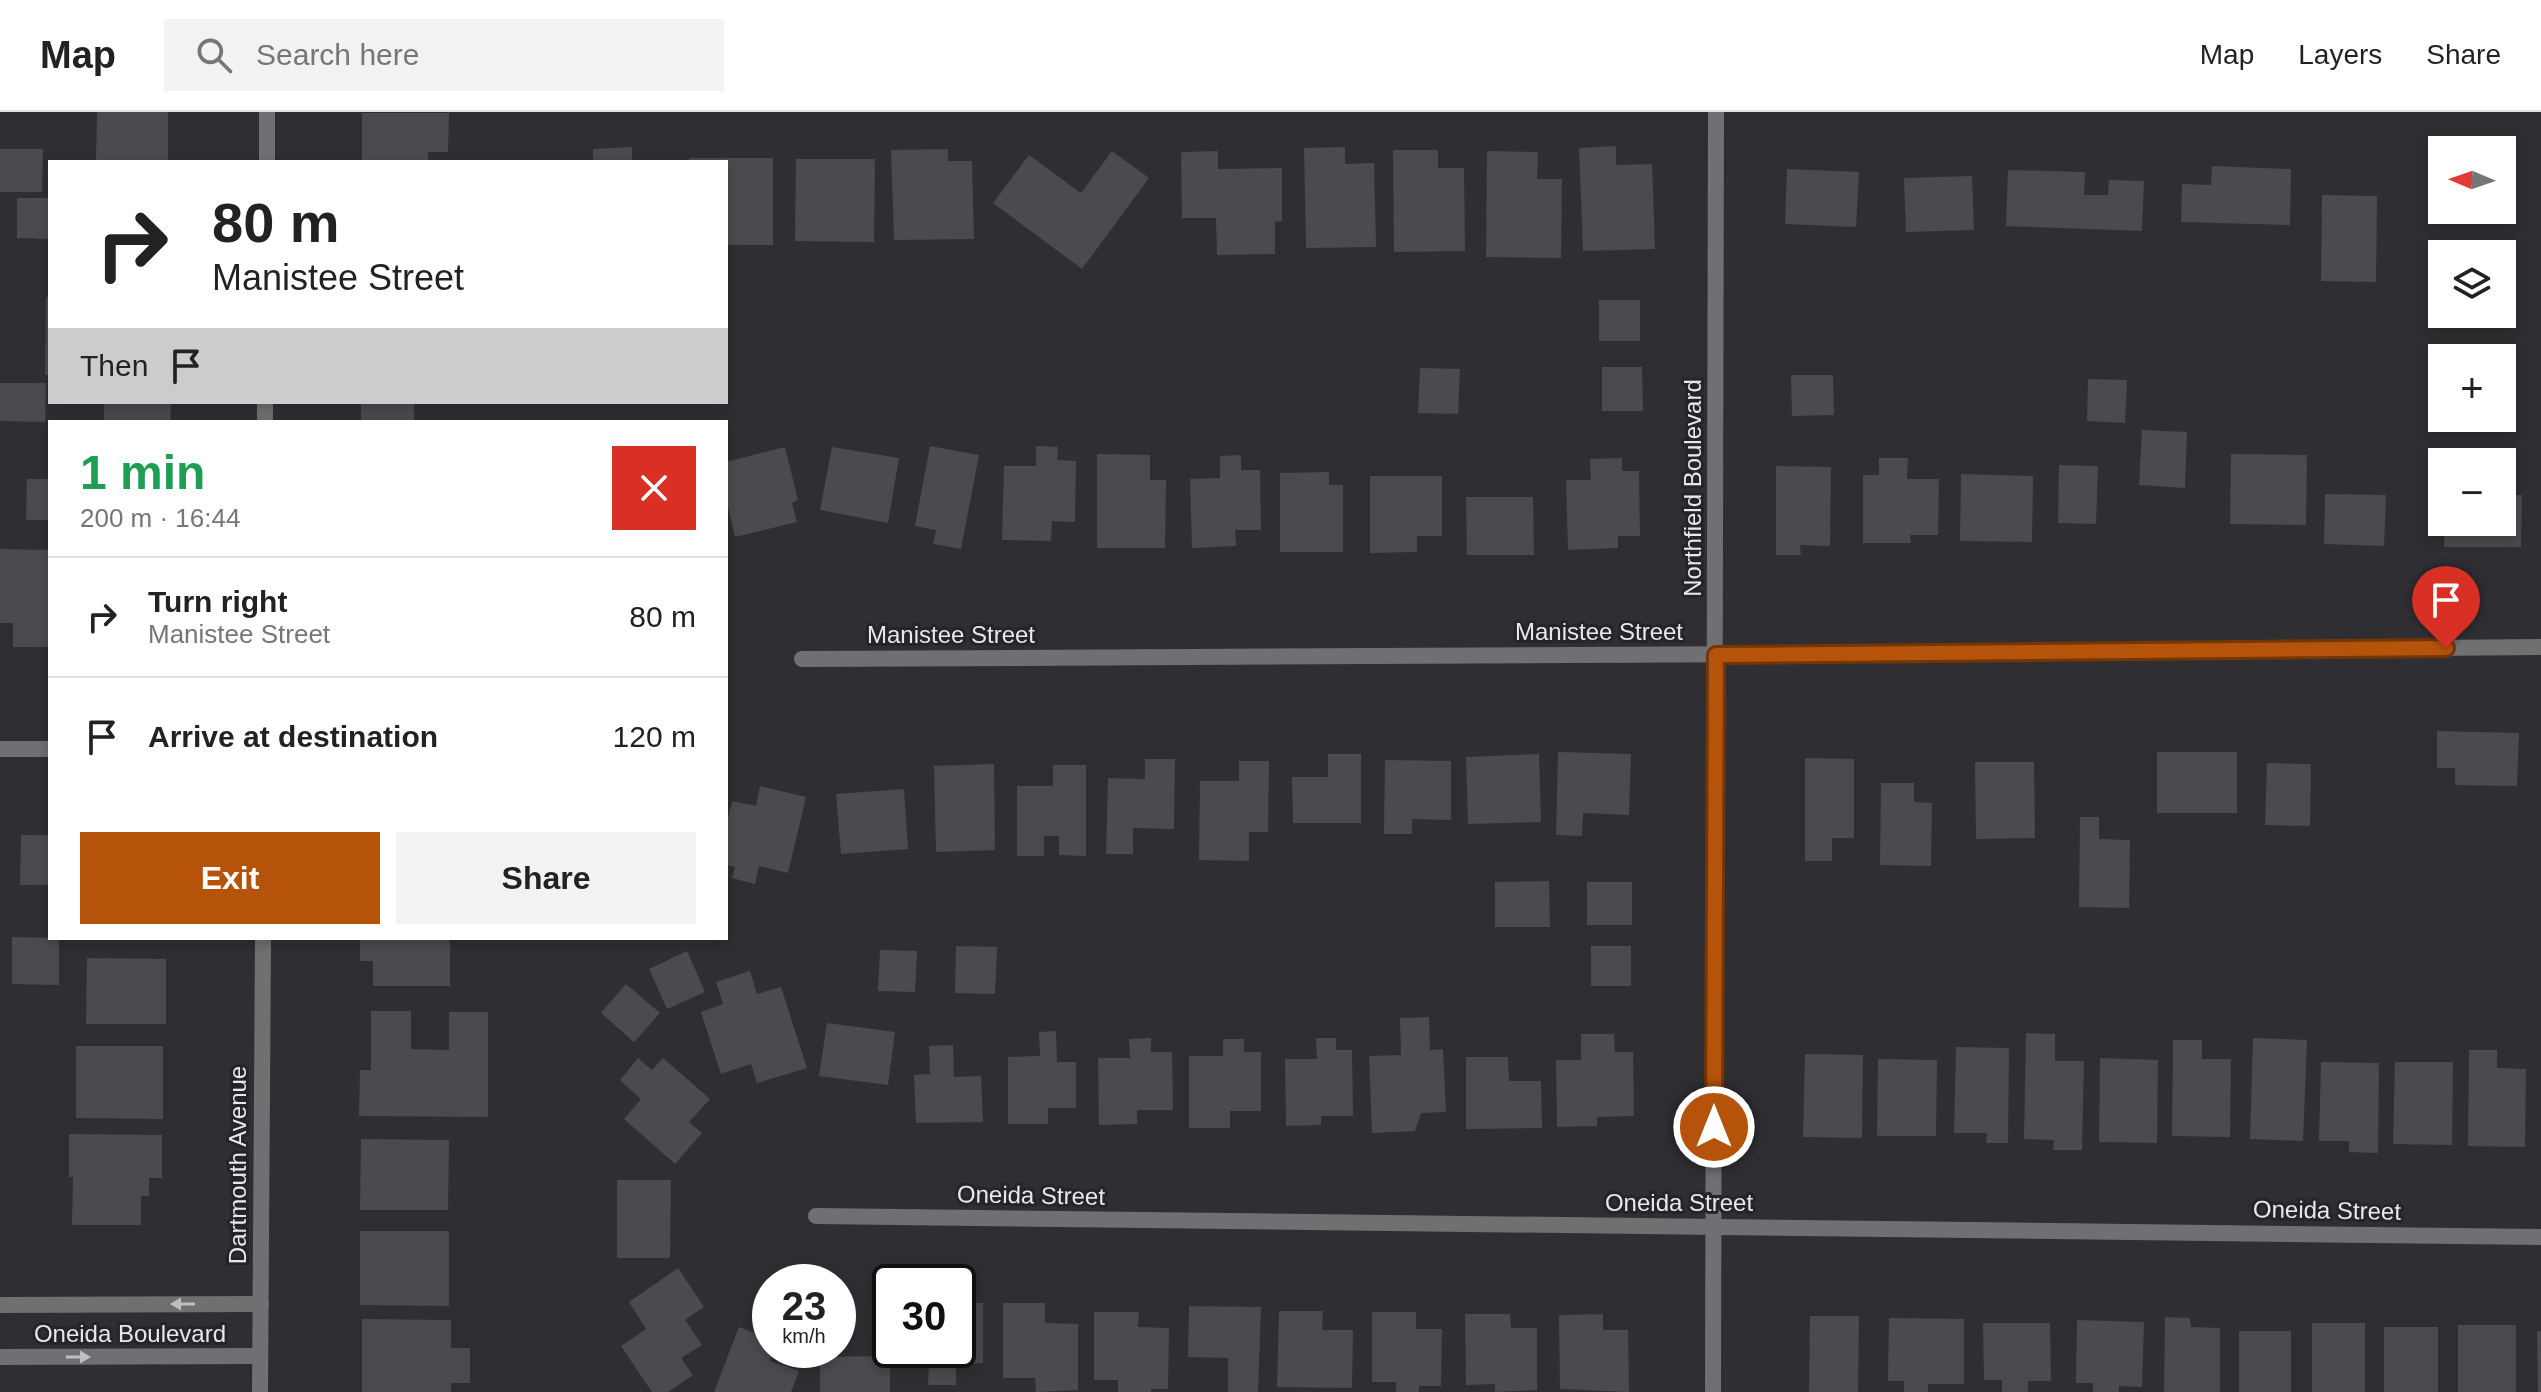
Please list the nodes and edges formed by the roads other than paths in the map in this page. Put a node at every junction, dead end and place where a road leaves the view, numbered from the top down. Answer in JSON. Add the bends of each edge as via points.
{"nodes":[{"id":1,"x":267,"y":112,"type":"edge"},
{"id":2,"x":1716,"y":112,"type":"edge"},
{"id":3,"x":267,"y":160,"type":"edge"},
{"id":4,"x":2541,"y":647,"type":"edge"},
{"id":5,"x":1716,"y":655,"type":"junction"},
{"id":6,"x":802,"y":659,"type":"dead end"},
{"id":7,"x":0,"y":749,"type":"edge"},
{"id":8,"x":48,"y":749,"type":"edge"},
{"id":9,"x":263,"y":940,"type":"edge"},
{"id":10,"x":816,"y":1216,"type":"dead end"},
{"id":11,"x":1713,"y":1226,"type":"junction"},
{"id":12,"x":2541,"y":1237,"type":"edge"},
{"id":13,"x":261,"y":1304,"type":"junction"},
{"id":14,"x":0,"y":1305,"type":"edge"},
{"id":15,"x":260,"y":1356,"type":"junction"},
{"id":16,"x":0,"y":1357,"type":"edge"},
{"id":17,"x":260,"y":1392,"type":"edge"},
{"id":18,"x":1713,"y":1392,"type":"edge"}],
"edges":[{"from":1,"to":3,"type":"street"},
{"from":2,"to":5,"type":"street","name":"Northfield Boulevard"},
{"from":4,"to":5,"type":"street","name":"Manistee Street"},
{"from":5,"to":6,"type":"street","name":"Manistee Street"},
{"from":5,"to":11,"type":"street","name":"Northfield Boulevard"},
{"from":7,"to":8,"type":"street"},
{"from":9,"to":13,"type":"street","name":"Dartmouth Avenue"},
{"from":10,"to":11,"type":"street","name":"Oneida Street"},
{"from":11,"to":12,"type":"street","name":"Oneida Street"},
{"from":11,"to":18,"type":"street","name":"Northfield Boulevard"},
{"from":13,"to":14,"type":"street","name":"Oneida Boulevard","one_way":true},
{"from":13,"to":15,"type":"street","name":"Dartmouth Avenue"},
{"from":16,"to":15,"type":"street","name":"Oneida Boulevard","one_way":true},
{"from":15,"to":17,"type":"street","name":"Dartmouth Avenue"}]}
